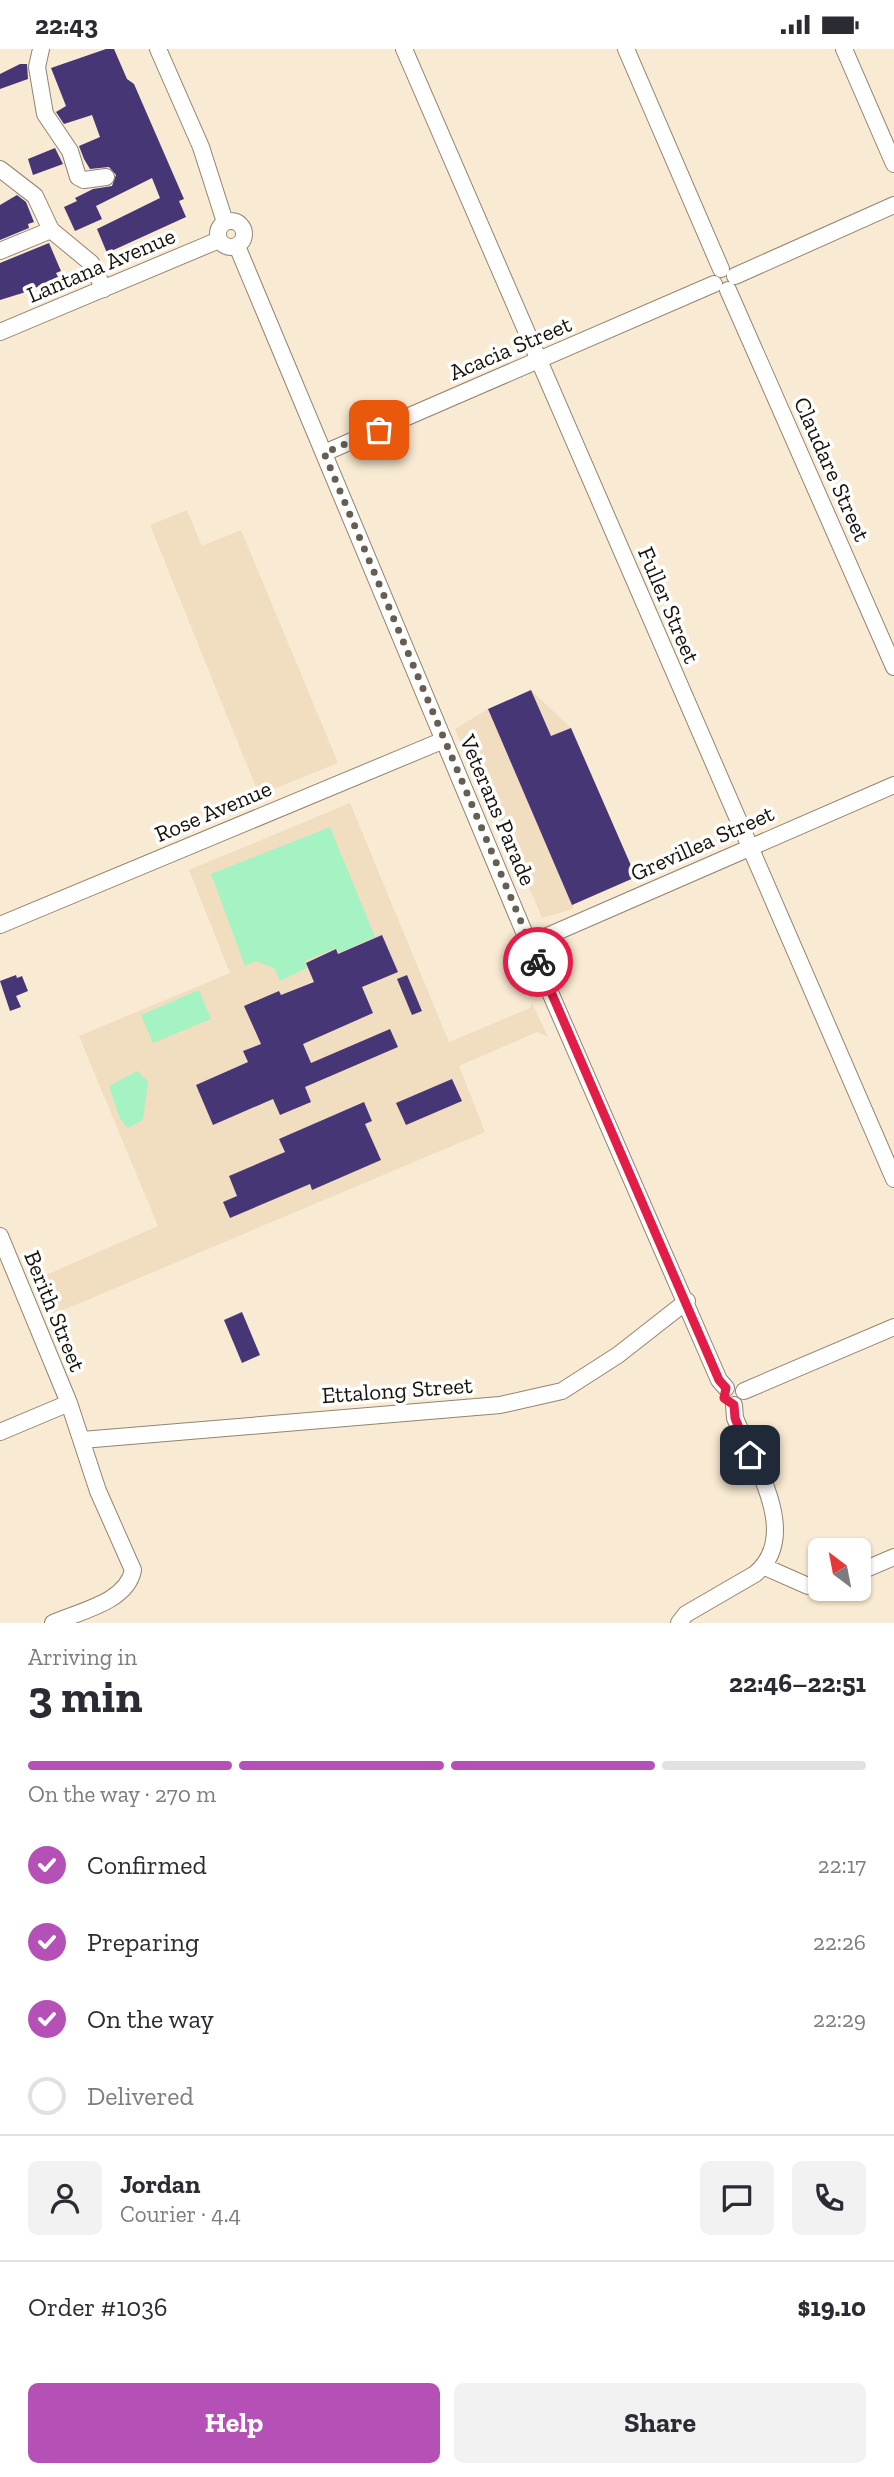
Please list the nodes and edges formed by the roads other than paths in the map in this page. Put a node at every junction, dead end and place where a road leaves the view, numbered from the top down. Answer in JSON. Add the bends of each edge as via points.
{"nodes":[{"id":1,"x":41,"y":49,"type":"edge"},
{"id":2,"x":158,"y":49,"type":"edge"},
{"id":3,"x":404,"y":49,"type":"edge"},
{"id":4,"x":626,"y":49,"type":"edge"},
{"id":5,"x":845,"y":49,"type":"edge"},
{"id":6,"x":894,"y":164,"type":"edge"},
{"id":7,"x":7,"y":174,"type":"edge"},
{"id":8,"x":106,"y":177,"type":"dead end"},
{"id":9,"x":0,"y":189,"type":"edge"},
{"id":10,"x":894,"y":205,"type":"edge"},
{"id":11,"x":225,"y":222,"type":"junction"},
{"id":12,"x":51,"y":230,"type":"junction"},
{"id":13,"x":219,"y":240,"type":"junction"},
{"id":14,"x":237,"y":246,"type":"junction"},
{"id":15,"x":0,"y":251,"type":"edge"},
{"id":16,"x":724,"y":280,"type":"junction"},
{"id":17,"x":104,"y":289,"type":"junction"},
{"id":18,"x":0,"y":332,"type":"edge"},
{"id":19,"x":539,"y":361,"type":"junction"},
{"id":20,"x":324,"y":453,"type":"junction"},
{"id":21,"x":894,"y":667,"type":"edge"},
{"id":22,"x":444,"y":740,"type":"junction"},
{"id":23,"x":894,"y":785,"type":"edge"},
{"id":24,"x":749,"y":847,"type":"junction"},
{"id":25,"x":0,"y":925,"type":"edge"},
{"id":26,"x":529,"y":944,"type":"junction"},
{"id":27,"x":894,"y":1179,"type":"edge"},
{"id":28,"x":0,"y":1236,"type":"edge"},
{"id":29,"x":687,"y":1301,"type":"junction"},
{"id":30,"x":894,"y":1327,"type":"edge"},
{"id":31,"x":726,"y":1388,"type":"junction"},
{"id":32,"x":744,"y":1391,"type":"junction"},
{"id":33,"x":69,"y":1403,"type":"junction"},
{"id":34,"x":734,"y":1405,"type":"junction"},
{"id":35,"x":0,"y":1432,"type":"edge"},
{"id":36,"x":82,"y":1440,"type":"junction"},
{"id":37,"x":894,"y":1557,"type":"edge"},
{"id":38,"x":872,"y":1566,"type":"edge"},
{"id":39,"x":765,"y":1567,"type":"junction"},
{"id":40,"x":808,"y":1586,"type":"edge"},
{"id":41,"x":53,"y":1623,"type":"edge"},
{"id":42,"x":679,"y":1623,"type":"edge"}],
"edges":[{"from":1,"to":8,"type":"street","via":[[37,67],[45,114],[70,151],[78,177]]},
{"from":2,"to":11,"type":"street","via":[[201,147]]},
{"from":3,"to":19,"type":"street","name":"Fuller Street"},
{"from":4,"to":16,"type":"street","name":"Claudare Street"},
{"from":5,"to":6,"type":"street"},
{"from":7,"to":9,"type":"street"},
{"from":7,"to":12,"type":"street","via":[[35,196]]},
{"from":10,"to":16,"type":"street","name":"Acacia Street"},
{"from":11,"to":13,"type":"street"},
{"from":11,"to":14,"type":"street","via":[[234,221],[244,230]]},
{"from":12,"to":15,"type":"street"},
{"from":12,"to":17,"type":"street","via":[[91,263]]},
{"from":13,"to":14,"type":"street"},
{"from":13,"to":17,"type":"street","name":"Lantana Avenue"},
{"from":14,"to":20,"type":"street","name":"Veterans Parade"},
{"from":16,"to":19,"type":"street","name":"Acacia Street"},
{"from":16,"to":21,"type":"street","name":"Claudare Street"},
{"from":17,"to":18,"type":"street","name":"Lantana Avenue"},
{"from":19,"to":20,"type":"street","name":"Acacia Street"},
{"from":19,"to":24,"type":"street","name":"Fuller Street"},
{"from":20,"to":22,"type":"street","name":"Veterans Parade"},
{"from":22,"to":25,"type":"street","name":"Rose Avenue"},
{"from":22,"to":26,"type":"street","name":"Veterans Parade"},
{"from":23,"to":24,"type":"street","name":"Grevillea Street"},
{"from":24,"to":26,"type":"street","name":"Grevillea Street"},
{"from":24,"to":27,"type":"street","name":"Fuller Street"},
{"from":26,"to":29,"type":"street","name":"Veterans Parade"},
{"from":28,"to":33,"type":"street","name":"Berith Street"},
{"from":29,"to":31,"type":"street","name":"Veterans Parade"},
{"from":29,"to":36,"type":"street","name":"Ettalong Street","via":[[618,1355],[562,1391],[500,1405]]},
{"from":30,"to":32,"type":"street"},
{"from":31,"to":32,"type":"street","via":[[737,1384]]},
{"from":31,"to":34,"type":"street","via":[[724,1398]]},
{"from":32,"to":34,"type":"street","via":[[743,1401]]},
{"from":33,"to":35,"type":"street"},
{"from":33,"to":36,"type":"street","name":"Berith Street"},
{"from":34,"to":39,"type":"street","via":[[777,1529],[775,1548]]},
{"from":36,"to":41,"type":"street","name":"Berith Street","via":[[133,1570],[122,1593]]},
{"from":37,"to":38,"type":"street"},
{"from":39,"to":40,"type":"street"},
{"from":39,"to":42,"type":"street"}]}
